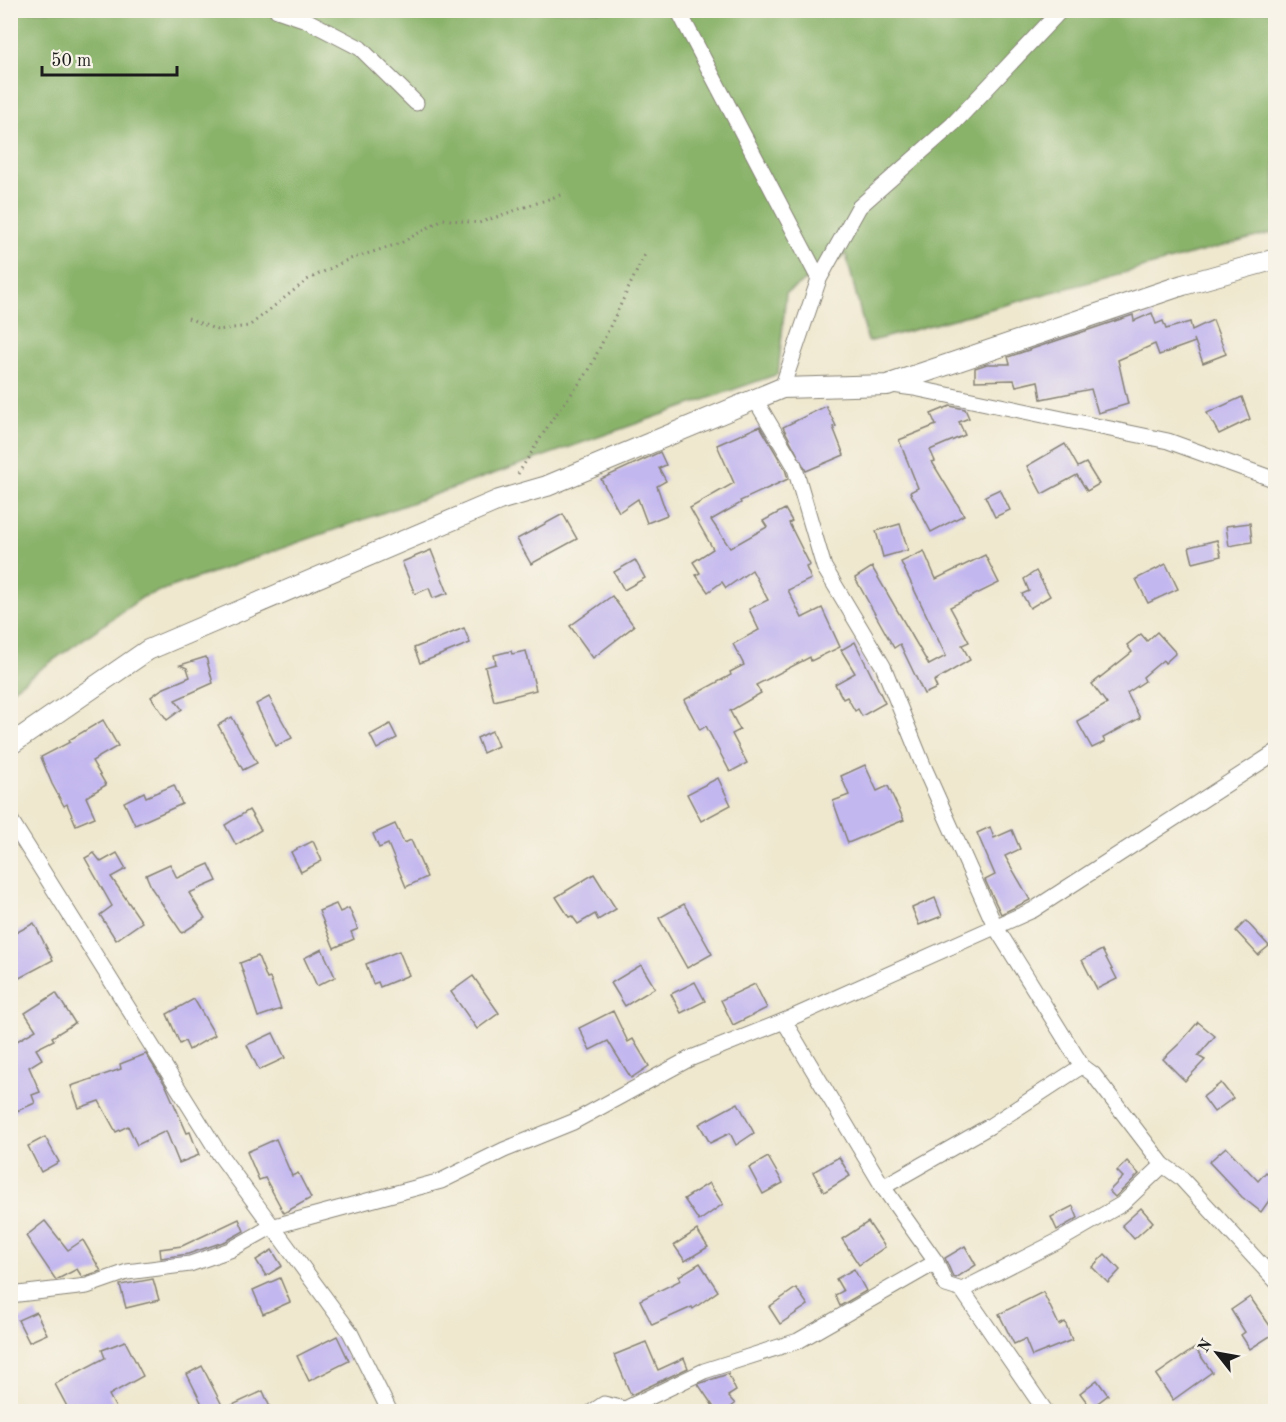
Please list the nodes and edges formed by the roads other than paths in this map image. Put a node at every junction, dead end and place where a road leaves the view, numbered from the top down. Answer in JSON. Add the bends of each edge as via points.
{"nodes":[{"id":1,"x":277,"y":10,"type":"edge"},
{"id":2,"x":678,"y":10,"type":"edge"},
{"id":3,"x":1061,"y":10,"type":"edge"},
{"id":4,"x":416,"y":103,"type":"dead end"},
{"id":5,"x":1275,"y":259,"type":"edge"},
{"id":6,"x":819,"y":279,"type":"junction"},
{"id":7,"x":887,"y":385,"type":"junction"},
{"id":8,"x":782,"y":388,"type":"junction"},
{"id":9,"x":756,"y":401,"type":"junction"},
{"id":10,"x":1275,"y":480,"type":"edge"},
{"id":11,"x":10,"y":745,"type":"edge"},
{"id":12,"x":1275,"y":752,"type":"edge"},
{"id":13,"x":10,"y":819,"type":"edge"},
{"id":14,"x":995,"y":926,"type":"junction"},
{"id":15,"x":784,"y":1021,"type":"junction"},
{"id":16,"x":1082,"y":1066,"type":"junction"},
{"id":17,"x":1163,"y":1165,"type":"junction"},
{"id":18,"x":883,"y":1187,"type":"junction"},
{"id":19,"x":271,"y":1227,"type":"junction"},
{"id":20,"x":936,"y":1262,"type":"junction"},
{"id":21,"x":1275,"y":1281,"type":"edge"},
{"id":22,"x":962,"y":1290,"type":"junction"},
{"id":23,"x":10,"y":1295,"type":"edge"},
{"id":24,"x":390,"y":1412,"type":"edge"},
{"id":25,"x":592,"y":1412,"type":"edge"},
{"id":26,"x":1046,"y":1412,"type":"edge"}],
"edges":[{"from":1,"to":4,"type":"street","via":[[360,48]]},
{"from":2,"to":6,"type":"street"},
{"from":3,"to":6,"type":"street","via":[[953,124],[859,207]]},
{"from":5,"to":7,"type":"street","via":[[1183,285]]},
{"from":6,"to":8,"type":"street"},
{"from":7,"to":8,"type":"street"},
{"from":7,"to":10,"type":"street","via":[[1168,441]]},
{"from":8,"to":9,"type":"street"},
{"from":9,"to":11,"type":"street","via":[[547,486],[499,500],[148,650]]},
{"from":9,"to":14,"type":"street","via":[[794,465],[824,567],[883,666]]},
{"from":12,"to":14,"type":"street","via":[[1033,910]]},
{"from":13,"to":19,"type":"street","via":[[220,1155]]},
{"from":14,"to":15,"type":"street"},
{"from":14,"to":16,"type":"street"},
{"from":15,"to":18,"type":"street"},
{"from":15,"to":19,"type":"street","via":[[689,1059],[573,1122],[441,1181]]},
{"from":16,"to":17,"type":"street","via":[[1093,1074]]},
{"from":16,"to":18,"type":"street","via":[[990,1126]]},
{"from":17,"to":21,"type":"street","via":[[1180,1177]]},
{"from":17,"to":22,"type":"street","via":[[1122,1204]]},
{"from":18,"to":20,"type":"street"},
{"from":19,"to":23,"type":"street","via":[[230,1250],[190,1264],[128,1272],[87,1286]]},
{"from":19,"to":24,"type":"street","via":[[350,1332]]},
{"from":20,"to":22,"type":"street","via":[[946,1285]]},
{"from":20,"to":25,"type":"street","via":[[798,1341],[704,1371],[625,1409],[604,1404]]},
{"from":22,"to":26,"type":"street"}]}
